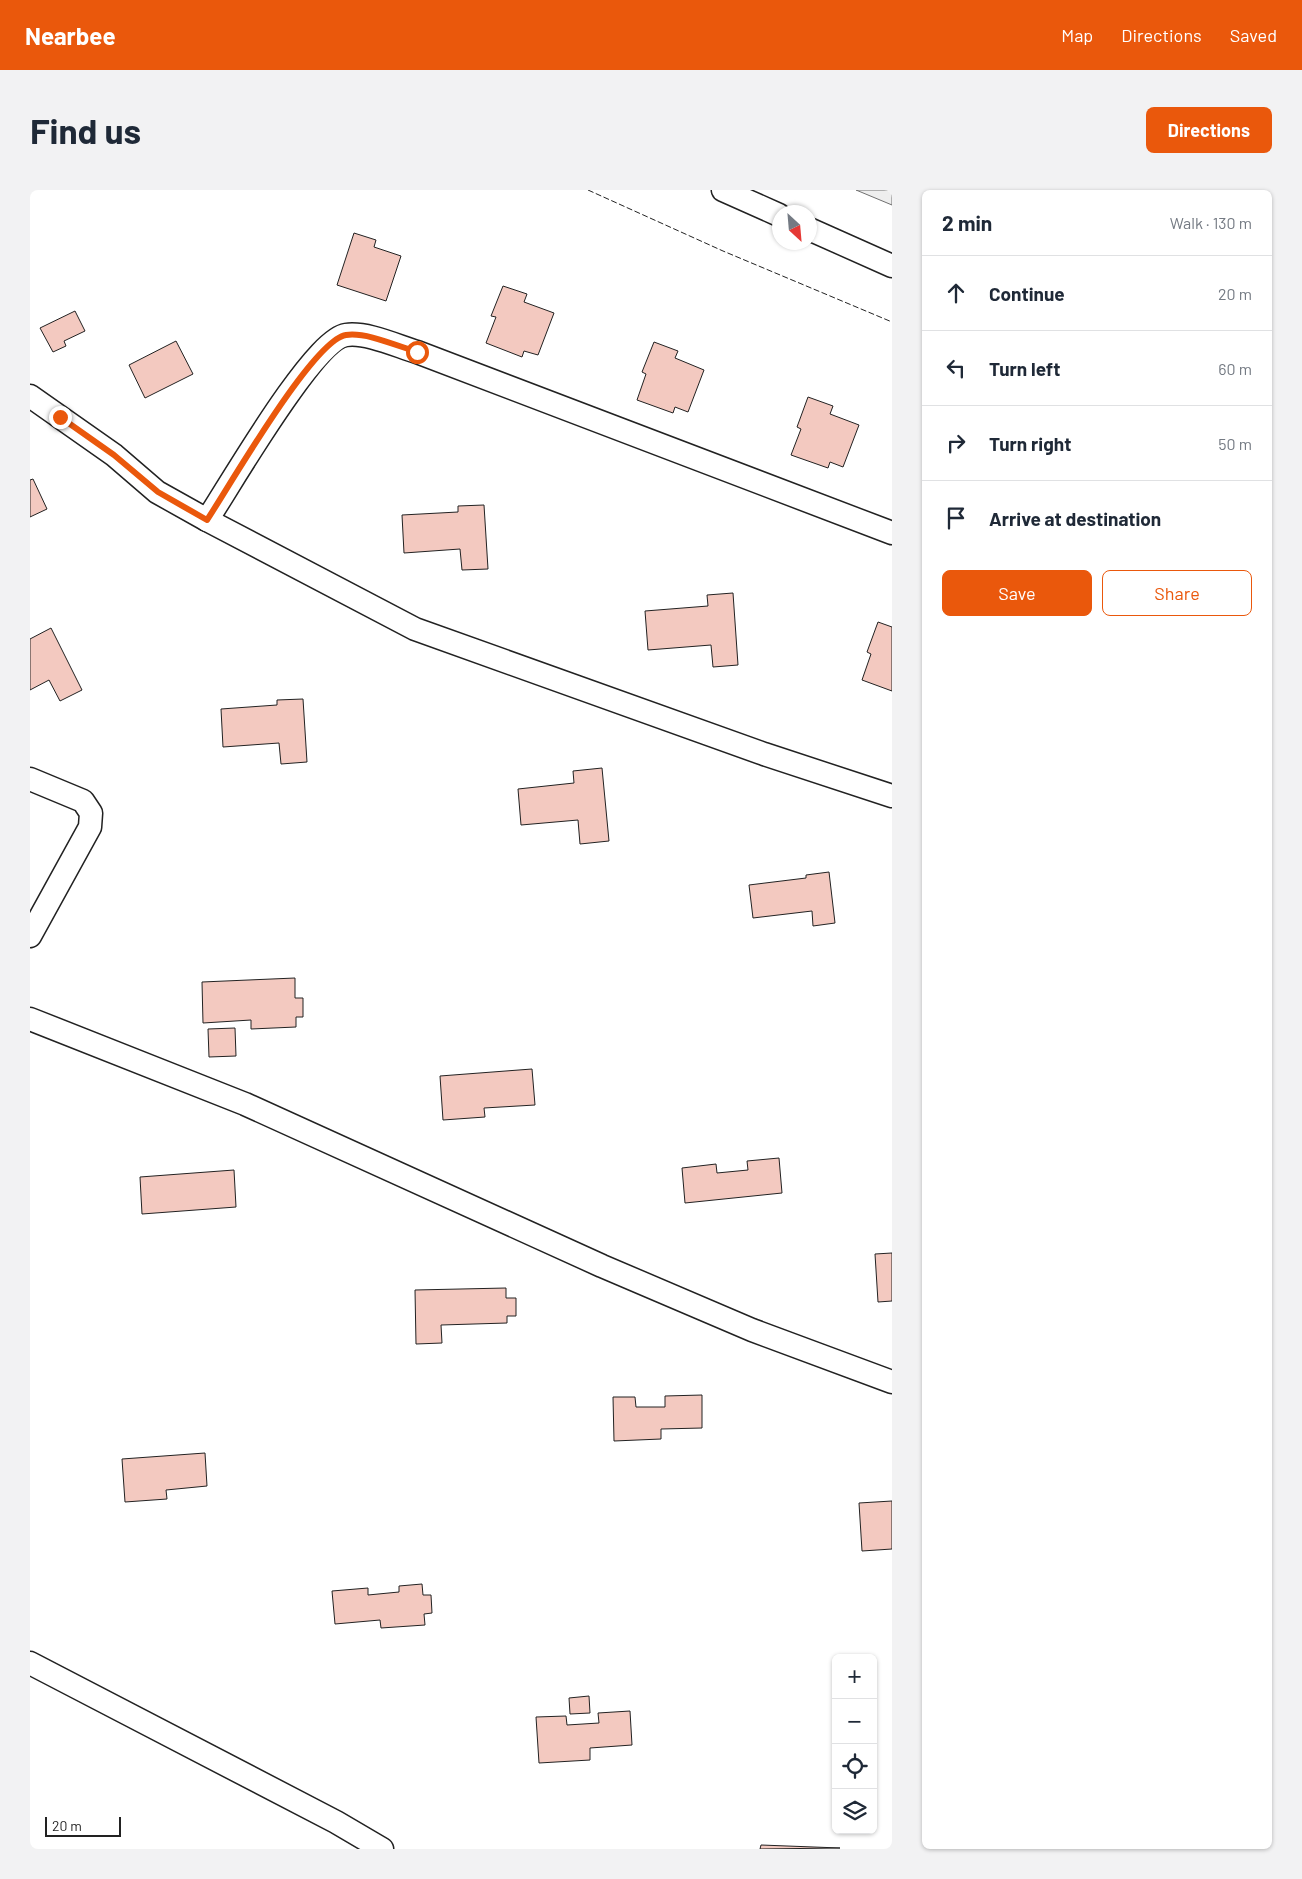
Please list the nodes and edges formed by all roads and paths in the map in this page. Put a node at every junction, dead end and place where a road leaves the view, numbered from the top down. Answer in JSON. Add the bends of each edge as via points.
{"nodes":[{"id":1,"x":723,"y":190,"type":"edge"},
{"id":2,"x":772,"y":211,"type":"edge"},
{"id":3,"x":817,"y":232,"type":"edge"},
{"id":4,"x":892,"y":266,"type":"edge"},
{"id":5,"x":30,"y":396,"type":"edge"},
{"id":6,"x":207,"y":520,"type":"junction"},
{"id":7,"x":892,"y":534,"type":"edge"},
{"id":8,"x":30,"y":779,"type":"edge"},
{"id":9,"x":892,"y":796,"type":"edge"},
{"id":10,"x":30,"y":936,"type":"edge"},
{"id":11,"x":30,"y":1019,"type":"edge"},
{"id":12,"x":892,"y":1382,"type":"edge"},
{"id":13,"x":30,"y":1663,"type":"edge"},
{"id":14,"x":382,"y":1849,"type":"edge"}],
"edges":[{"from":1,"to":2,"type":"street"},
{"from":3,"to":4,"type":"street"},
{"from":5,"to":6,"type":"street","via":[[114,455],[158,492]]},
{"from":6,"to":7,"type":"street","via":[[314,358],[333,341],[345,335],[358,335],[417,352]]},
{"from":6,"to":9,"type":"street","via":[[415,629]]},
{"from":8,"to":10,"type":"street","via":[[83,801],[91,813],[90,827]]},
{"from":11,"to":12,"type":"street","via":[[245,1104],[593,1262],[752,1330]]},
{"from":13,"to":14,"type":"street"}]}
